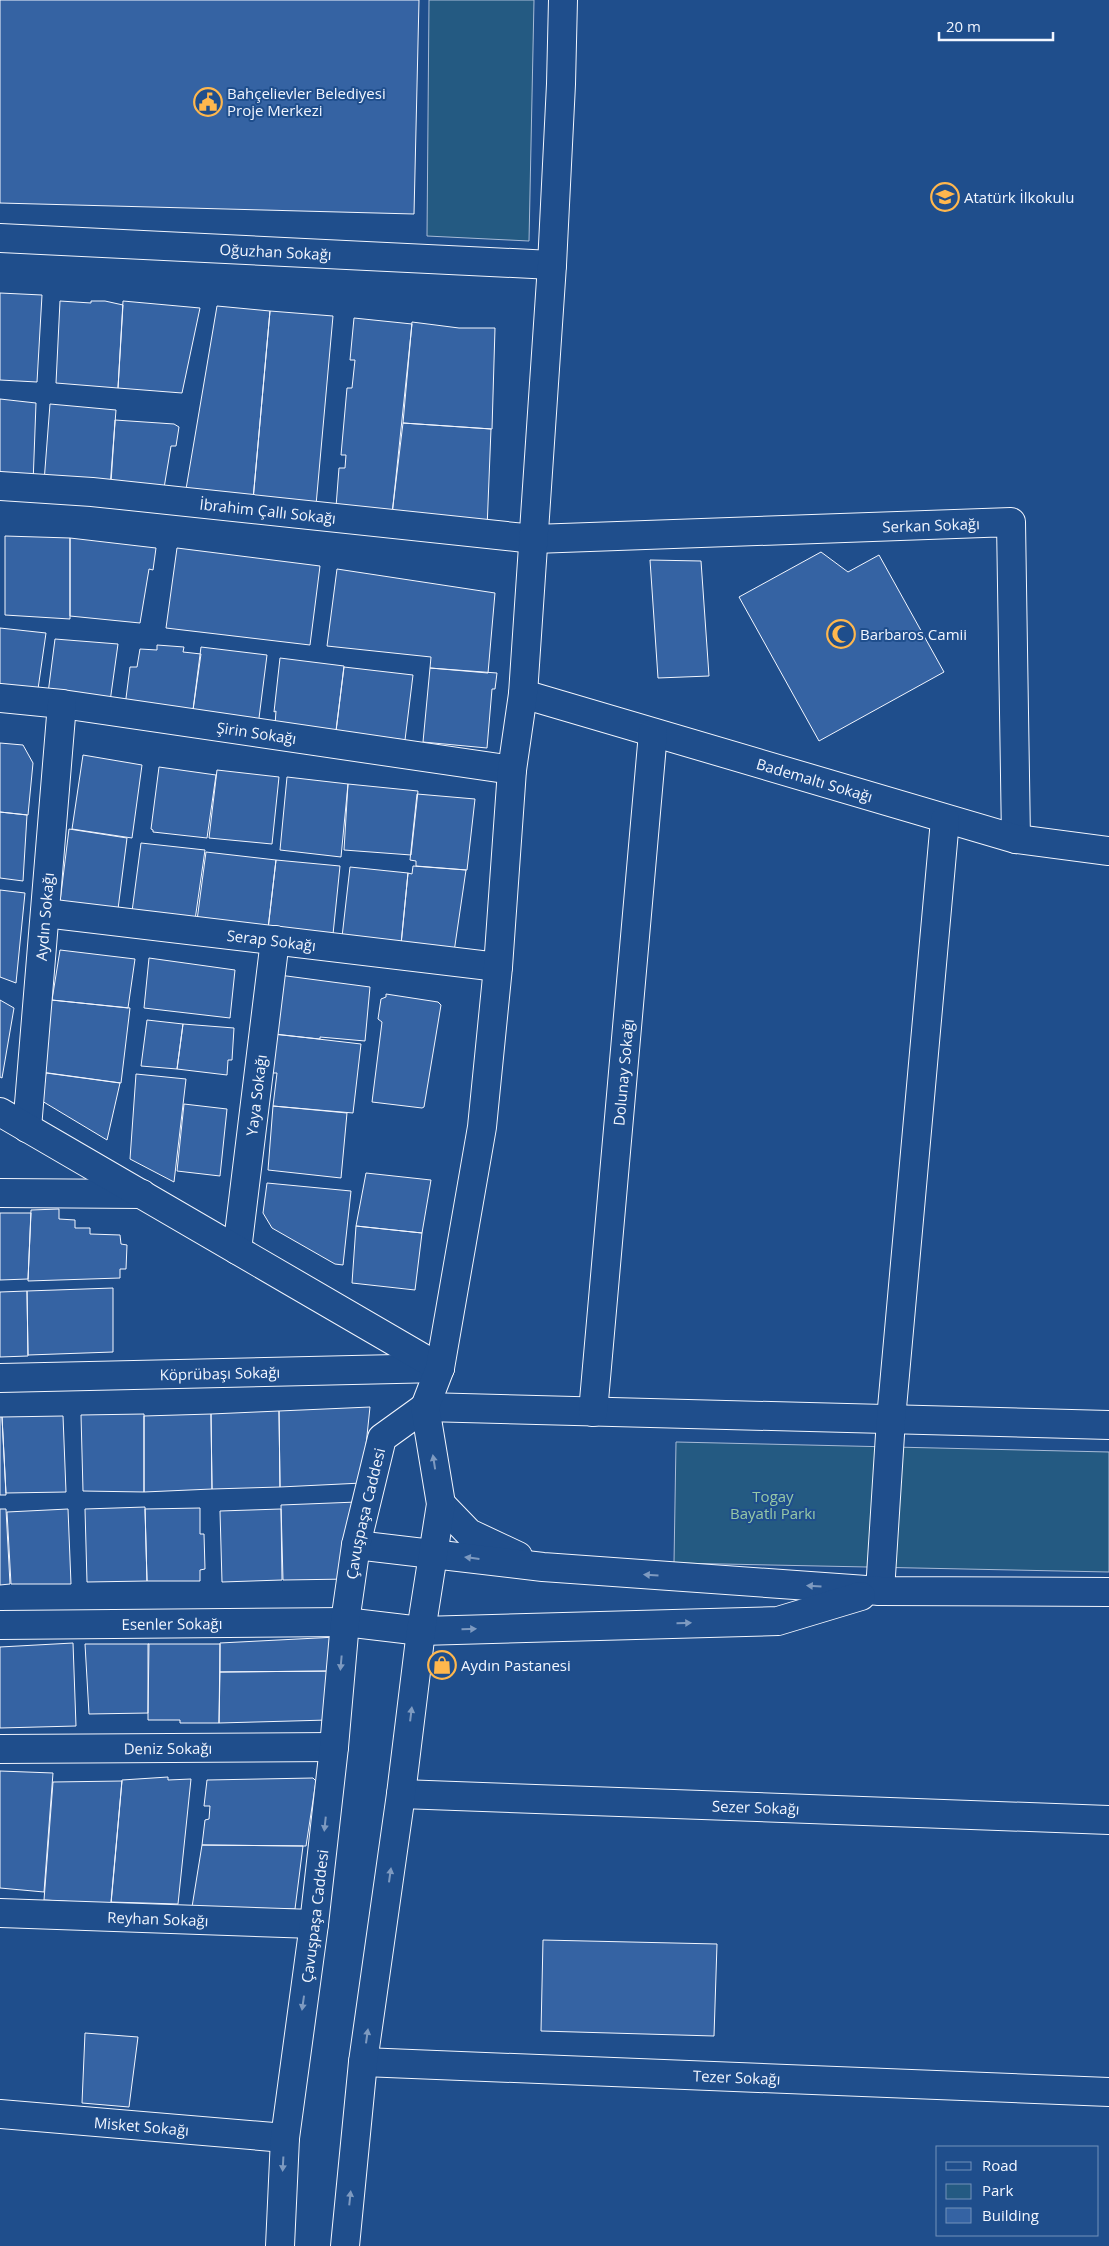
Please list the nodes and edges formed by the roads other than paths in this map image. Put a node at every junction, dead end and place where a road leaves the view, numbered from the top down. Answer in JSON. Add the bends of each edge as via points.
{"nodes":[{"id":1,"x":563,"y":0,"type":"edge"},
{"id":2,"x":0,"y":238,"type":"edge"},
{"id":3,"x":552,"y":265,"type":"junction"},
{"id":4,"x":0,"y":486,"type":"edge"},
{"id":5,"x":534,"y":539,"type":"junction"},
{"id":6,"x":524,"y":694,"type":"junction"},
{"id":7,"x":0,"y":698,"type":"edge"},
{"id":8,"x":62,"y":704,"type":"junction"},
{"id":9,"x":653,"y":733,"type":"junction"},
{"id":10,"x":512,"y":770,"type":"junction"},
{"id":11,"x":945,"y":820,"type":"junction"},
{"id":12,"x":1016,"y":839,"type":"junction"},
{"id":13,"x":1109,"y":851,"type":"edge"},
{"id":14,"x":45,"y":913,"type":"junction"},
{"id":15,"x":275,"y":940,"type":"junction"},
{"id":16,"x":498,"y":967,"type":"junction"},
{"id":17,"x":0,"y":1112,"type":"edge"},
{"id":18,"x":27,"y":1128,"type":"junction"},
{"id":19,"x":0,"y":1193,"type":"edge"},
{"id":20,"x":142,"y":1194,"type":"junction"},
{"id":21,"x":237,"y":1250,"type":"junction"},
{"id":22,"x":440,"y":1368,"type":"junction"},
{"id":23,"x":0,"y":1378,"type":"edge"},
{"id":24,"x":425,"y":1408,"type":"junction"},
{"id":25,"x":593,"y":1412,"type":"junction"},
{"id":26,"x":891,"y":1419,"type":"junction"},
{"id":27,"x":1109,"y":1425,"type":"edge"},
{"id":28,"x":441,"y":1504,"type":"junction"},
{"id":29,"x":356,"y":1545,"type":"junction"},
{"id":30,"x":434,"y":1554,"type":"junction"},
{"id":31,"x":542,"y":1567,"type":"junction"},
{"id":32,"x":880,"y":1591,"type":"junction"},
{"id":33,"x":1109,"y":1592,"type":"edge"},
{"id":34,"x":345,"y":1622,"type":"junction"},
{"id":35,"x":0,"y":1625,"type":"edge"},
{"id":36,"x":421,"y":1631,"type":"junction"},
{"id":37,"x":334,"y":1747,"type":"junction"},
{"id":38,"x":0,"y":1749,"type":"edge"},
{"id":39,"x":402,"y":1794,"type":"junction"},
{"id":40,"x":1109,"y":1820,"type":"edge"},
{"id":41,"x":0,"y":1913,"type":"edge"},
{"id":42,"x":314,"y":1924,"type":"junction"},
{"id":43,"x":363,"y":2062,"type":"junction"},
{"id":44,"x":1109,"y":2092,"type":"edge"},
{"id":45,"x":0,"y":2114,"type":"edge"},
{"id":46,"x":284,"y":2138,"type":"junction"},
{"id":47,"x":280,"y":2246,"type":"edge"},
{"id":48,"x":345,"y":2246,"type":"edge"}],
"edges":[{"from":1,"to":3,"type":"street"},
{"from":2,"to":3,"type":"street","name":"Oğuzhan Sokağı"},
{"from":3,"to":5,"type":"street"},
{"from":4,"to":5,"type":"street","name":"İbrahim Çallı Sokağı","via":[[92,492]]},
{"from":5,"to":6,"type":"street"},
{"from":5,"to":12,"type":"street","name":"Serkan Sokağı","via":[[1011,522]]},
{"from":6,"to":9,"type":"street","name":"Bademaltı Sokağı"},
{"from":6,"to":10,"type":"street"},
{"from":7,"to":8,"type":"street","name":"Şirin Sokağı"},
{"from":8,"to":10,"type":"street","name":"Şirin Sokağı"},
{"from":8,"to":14,"type":"street","name":"Aydın Sokağı"},
{"from":9,"to":11,"type":"street","name":"Bademaltı Sokağı"},
{"from":9,"to":25,"type":"street","name":"Dolunay Sokağı"},
{"from":10,"to":16,"type":"street"},
{"from":11,"to":12,"type":"street","name":"Bademaltı Sokağı"},
{"from":11,"to":26,"type":"street"},
{"from":12,"to":13,"type":"street","name":"Bademaltı Sokağı"},
{"from":14,"to":15,"type":"street","name":"Serap Sokağı"},
{"from":14,"to":18,"type":"street","name":"Aydın Sokağı"},
{"from":15,"to":16,"type":"street","name":"Serap Sokağı"},
{"from":15,"to":21,"type":"street","name":"Yaya Sokağı"},
{"from":16,"to":22,"type":"street","via":[[482,1127]]},
{"from":17,"to":18,"type":"street"},
{"from":18,"to":20,"type":"street"},
{"from":19,"to":20,"type":"street"},
{"from":20,"to":21,"type":"street"},
{"from":21,"to":22,"type":"street"},
{"from":22,"to":23,"type":"street","name":"Köprübaşı Sokağı"},
{"from":22,"to":24,"type":"street"},
{"from":24,"to":25,"type":"street"},
{"from":28,"to":24,"type":"street","one_way":true},
{"from":24,"to":29,"type":"street","name":"Çavuşpaşa Caddesi","via":[[382,1438]]},
{"from":25,"to":26,"type":"street"},
{"from":26,"to":27,"type":"street"},
{"from":26,"to":32,"type":"street"},
{"from":28,"to":30,"type":"street"},
{"from":28,"to":31,"type":"street","via":[[469,1534]]},
{"from":29,"to":30,"type":"street"},
{"from":29,"to":34,"type":"street","name":"Çavuşpaşa Caddesi"},
{"from":31,"to":30,"type":"street","one_way":true},
{"from":30,"to":36,"type":"street"},
{"from":32,"to":31,"type":"street","one_way":true},
{"from":32,"to":33,"type":"street"},
{"from":36,"to":32,"type":"street","name":"Esenler Sokağı","one_way":true,"via":[[778,1621]]},
{"from":34,"to":35,"type":"street","name":"Esenler Sokağı"},
{"from":34,"to":36,"type":"street","name":"Esenler Sokağı"},
{"from":34,"to":37,"type":"street","name":"Çavuşpaşa Caddesi","one_way":true},
{"from":39,"to":36,"type":"street","one_way":true},
{"from":37,"to":38,"type":"street","name":"Deniz Sokağı"},
{"from":37,"to":42,"type":"street","name":"Çavuşpaşa Caddesi","one_way":true},
{"from":39,"to":40,"type":"street","name":"Sezer Sokağı"},
{"from":43,"to":39,"type":"street","one_way":true},
{"from":41,"to":42,"type":"street","name":"Reyhan Sokağı"},
{"from":42,"to":46,"type":"street","name":"Çavuşpaşa Caddesi","one_way":true},
{"from":43,"to":44,"type":"street","name":"Tezer Sokağı"},
{"from":48,"to":43,"type":"street","one_way":true},
{"from":45,"to":46,"type":"street","name":"Misket Sokağı"},
{"from":46,"to":47,"type":"street","name":"Çavuşpaşa Caddesi","one_way":true}]}
